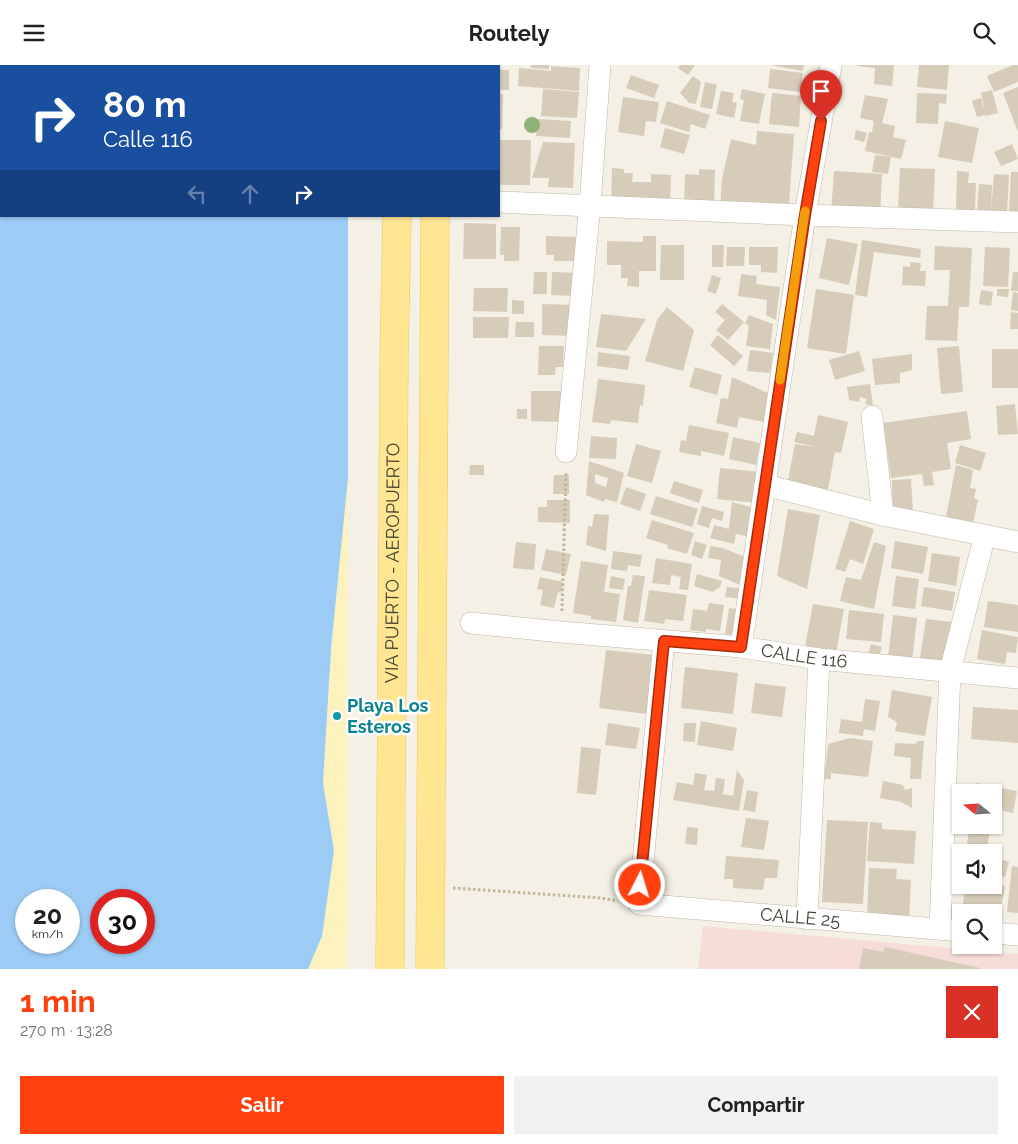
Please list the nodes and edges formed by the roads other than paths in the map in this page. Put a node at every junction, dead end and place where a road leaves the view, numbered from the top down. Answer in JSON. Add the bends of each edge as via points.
{"nodes":[{"id":1,"x":600,"y":65,"type":"edge"},
{"id":2,"x":832,"y":65,"type":"edge"},
{"id":3,"x":500,"y":202,"type":"edge"},
{"id":4,"x":590,"y":205,"type":"junction"},
{"id":5,"x":805,"y":215,"type":"junction"},
{"id":6,"x":397,"y":217,"type":"edge"},
{"id":7,"x":435,"y":217,"type":"edge"},
{"id":8,"x":1018,"y":221,"type":"edge"},
{"id":9,"x":872,"y":416,"type":"dead end"},
{"id":10,"x":566,"y":452,"type":"road end"},
{"id":11,"x":765,"y":485,"type":"junction"},
{"id":12,"x":883,"y":515,"type":"junction"},
{"id":13,"x":985,"y":535,"type":"junction"},
{"id":14,"x":1018,"y":542,"type":"edge"},
{"id":15,"x":471,"y":623,"type":"dead end"},
{"id":16,"x":664,"y":641,"type":"junction"},
{"id":17,"x":741,"y":647,"type":"junction"},
{"id":18,"x":819,"y":659,"type":"junction"},
{"id":19,"x":950,"y":671,"type":"junction"},
{"id":20,"x":1018,"y":678,"type":"edge"},
{"id":21,"x":807,"y":919,"type":"junction"},
{"id":22,"x":940,"y":929,"type":"junction"},
{"id":23,"x":952,"y":930,"type":"edge"},
{"id":24,"x":1002,"y":934,"type":"edge"},
{"id":25,"x":1018,"y":935,"type":"edge"},
{"id":26,"x":390,"y":969,"type":"edge"},
{"id":27,"x":430,"y":969,"type":"edge"}],
"edges":[{"from":1,"to":4,"type":"street"},
{"from":2,"to":5,"type":"street"},
{"from":3,"to":4,"type":"street"},
{"from":4,"to":5,"type":"street"},
{"from":4,"to":10,"type":"street"},
{"from":5,"to":8,"type":"street"},
{"from":5,"to":11,"type":"street"},
{"from":6,"to":26,"type":"main road","name":"VIA PUERTO - AEROPUERTO"},
{"from":7,"to":27,"type":"main road"},
{"from":9,"to":12,"type":"street"},
{"from":11,"to":12,"type":"street"},
{"from":11,"to":17,"type":"street"},
{"from":12,"to":13,"type":"street"},
{"from":13,"to":14,"type":"street"},
{"from":13,"to":19,"type":"street"},
{"from":15,"to":16,"type":"street","name":"CALLE 116"},
{"from":16,"to":17,"type":"street","name":"CALLE 116"},
{"from":16,"to":21,"type":"street","name":"CALLE 25","via":[[639,904]]},
{"from":17,"to":18,"type":"street","name":"CALLE 116"},
{"from":18,"to":19,"type":"street","name":"CALLE 116"},
{"from":18,"to":21,"type":"street"},
{"from":19,"to":20,"type":"street","name":"CALLE 116"},
{"from":19,"to":22,"type":"street"},
{"from":21,"to":22,"type":"street","name":"CALLE 25"},
{"from":22,"to":23,"type":"street","name":"CALLE 25"},
{"from":24,"to":25,"type":"street"}]}
